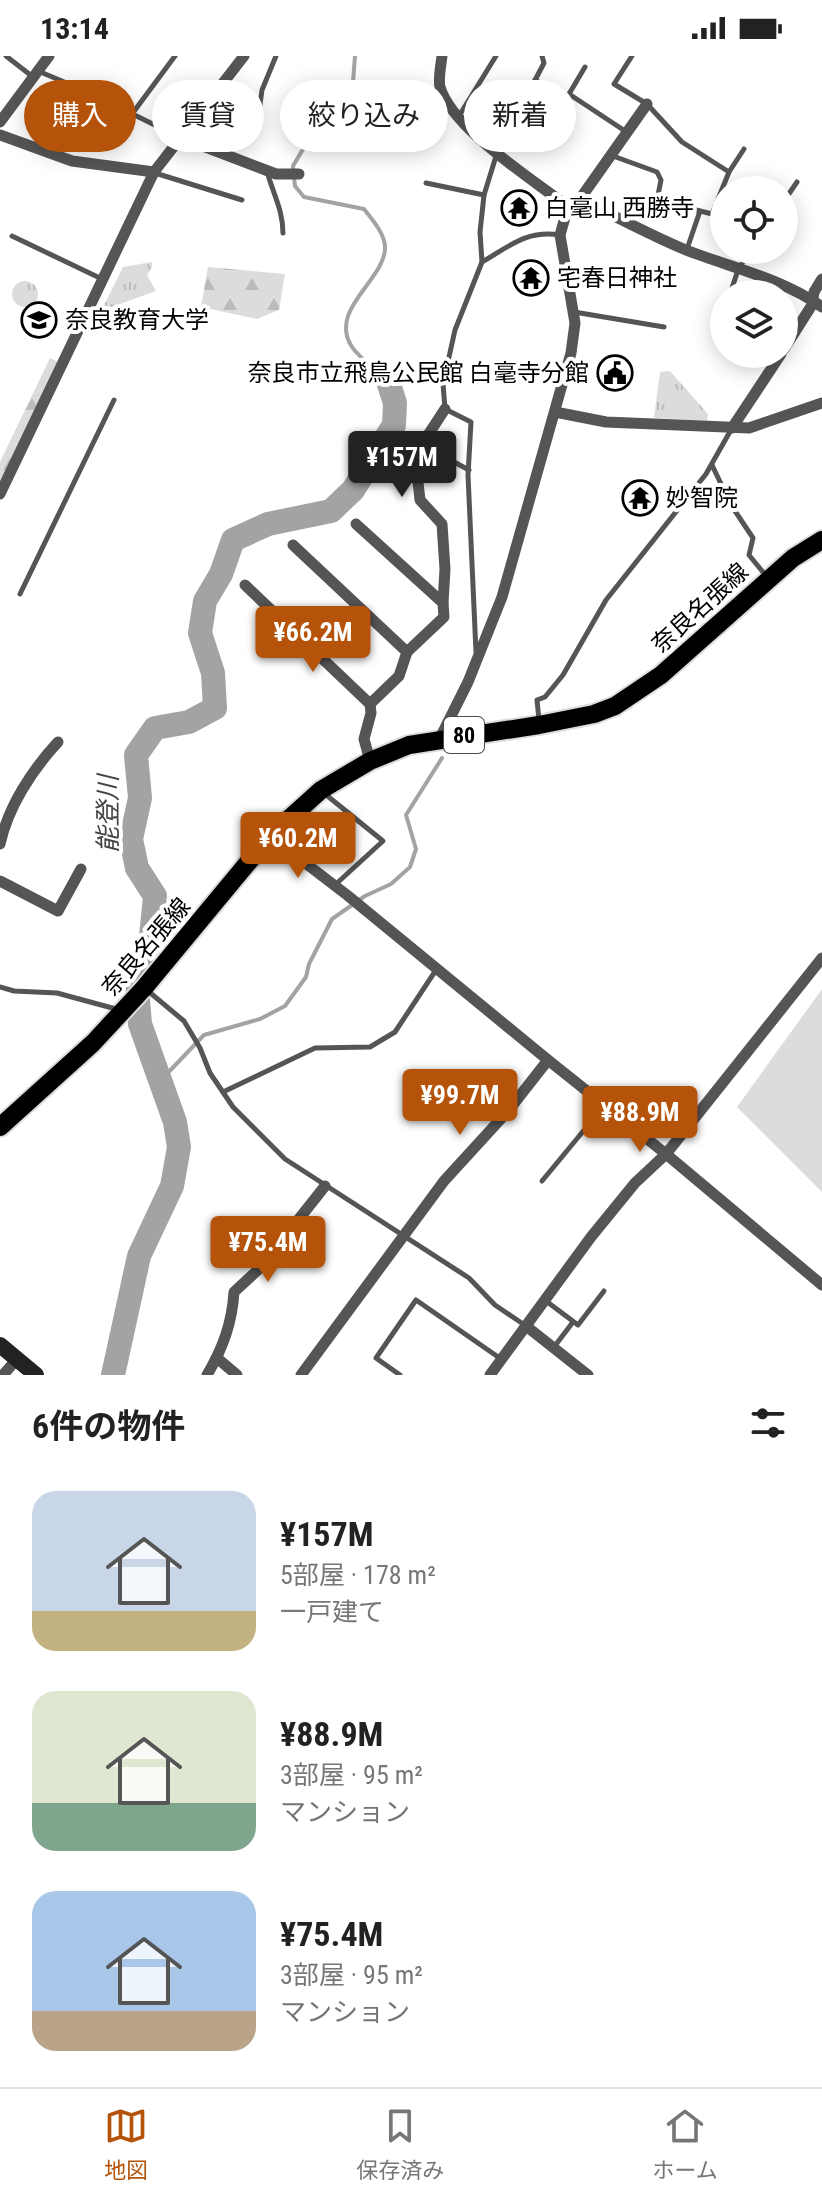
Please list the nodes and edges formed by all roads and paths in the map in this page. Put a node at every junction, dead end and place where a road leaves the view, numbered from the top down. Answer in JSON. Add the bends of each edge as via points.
{"nodes":[{"id":1,"x":6,"y":56,"type":"edge"},
{"id":2,"x":49,"y":56,"type":"edge"},
{"id":3,"x":175,"y":56,"type":"edge"},
{"id":4,"x":276,"y":56,"type":"edge"},
{"id":5,"x":442,"y":56,"type":"edge"},
{"id":6,"x":496,"y":56,"type":"edge"},
{"id":7,"x":542,"y":56,"type":"edge"},
{"id":8,"x":632,"y":56,"type":"edge"},
{"id":9,"x":240,"y":57,"type":"edge"},
{"id":10,"x":585,"y":67,"type":"dead end"},
{"id":11,"x":35,"y":74,"type":"junction"},
{"id":12,"x":50,"y":80,"type":"edge"},
{"id":13,"x":224,"y":80,"type":"edge"},
{"id":14,"x":535,"y":80,"type":"edge"},
{"id":15,"x":576,"y":80,"type":"edge"},
{"id":16,"x":264,"y":85,"type":"edge"},
{"id":17,"x":576,"y":101,"type":"edge"},
{"id":18,"x":647,"y":104,"type":"junction"},
{"id":19,"x":136,"y":109,"type":"edge"},
{"id":20,"x":458,"y":116,"type":"junction"},
{"id":21,"x":0,"y":122,"type":"edge"},
{"id":22,"x":628,"y":134,"type":"junction"},
{"id":23,"x":0,"y":135,"type":"edge"},
{"id":24,"x":744,"y":149,"type":"dead end"},
{"id":25,"x":170,"y":152,"type":"edge"},
{"id":26,"x":219,"y":152,"type":"edge"},
{"id":27,"x":497,"y":153,"type":"junction"},
{"id":28,"x":613,"y":156,"type":"junction"},
{"id":29,"x":154,"y":172,"type":"junction"},
{"id":30,"x":271,"y":172,"type":"junction"},
{"id":31,"x":729,"y":172,"type":"junction"},
{"id":32,"x":299,"y":174,"type":"dead end"},
{"id":33,"x":727,"y":176,"type":"edge"},
{"id":34,"x":426,"y":183,"type":"dead end"},
{"id":35,"x":484,"y":195,"type":"junction"},
{"id":36,"x":580,"y":199,"type":"junction"},
{"id":37,"x":242,"y":200,"type":"dead end"},
{"id":38,"x":568,"y":207,"type":"junction"},
{"id":39,"x":700,"y":211,"type":"junction"},
{"id":40,"x":710,"y":214,"type":"edge"},
{"id":41,"x":283,"y":233,"type":"dead end"},
{"id":42,"x":560,"y":235,"type":"junction"},
{"id":43,"x":12,"y":236,"type":"dead end"},
{"id":44,"x":686,"y":250,"type":"junction"},
{"id":45,"x":482,"y":262,"type":"junction"},
{"id":46,"x":743,"y":264,"type":"edge"},
{"id":47,"x":741,"y":267,"type":"junction"},
{"id":48,"x":822,"y":279,"type":"edge"},
{"id":49,"x":103,"y":280,"type":"junction"},
{"id":50,"x":736,"y":280,"type":"edge"},
{"id":51,"x":818,"y":304,"type":"edge"},
{"id":52,"x":573,"y":312,"type":"junction"},
{"id":53,"x":664,"y":327,"type":"dead end"},
{"id":54,"x":798,"y":329,"type":"edge"},
{"id":55,"x":769,"y":368,"type":"edge"},
{"id":56,"x":114,"y":400,"type":"dead end"},
{"id":57,"x":822,"y":403,"type":"edge"},
{"id":58,"x":445,"y":409,"type":"junction"},
{"id":59,"x":555,"y":412,"type":"junction"},
{"id":60,"x":732,"y":428,"type":"junction"},
{"id":61,"x":421,"y":445,"type":"junction"},
{"id":62,"x":711,"y":465,"type":"junction"},
{"id":63,"x":469,"y":470,"type":"junction"},
{"id":64,"x":0,"y":494,"type":"edge"},
{"id":65,"x":356,"y":524,"type":"dead end"},
{"id":66,"x":822,"y":540,"type":"edge"},
{"id":67,"x":293,"y":545,"type":"dead end"},
{"id":68,"x":769,"y":579,"type":"junction"},
{"id":69,"x":245,"y":585,"type":"dead end"},
{"id":70,"x":20,"y":594,"type":"dead end"},
{"id":71,"x":443,"y":603,"type":"junction"},
{"id":72,"x":407,"y":652,"type":"junction"},
{"id":73,"x":477,"y":657,"type":"junction"},
{"id":74,"x":370,"y":704,"type":"junction"},
{"id":75,"x":539,"y":725,"type":"junction"},
{"id":76,"x":440,"y":738,"type":"junction"},
{"id":77,"x":58,"y":742,"type":"dead end"},
{"id":78,"x":370,"y":761,"type":"junction"},
{"id":79,"x":321,"y":790,"type":"junction"},
{"id":80,"x":270,"y":836,"type":"junction"},
{"id":81,"x":0,"y":844,"type":"edge"},
{"id":82,"x":81,"y":869,"type":"dead end"},
{"id":83,"x":0,"y":881,"type":"edge"},
{"id":84,"x":335,"y":886,"type":"junction"},
{"id":85,"x":822,"y":958,"type":"edge"},
{"id":86,"x":436,"y":970,"type":"junction"},
{"id":87,"x":0,"y":987,"type":"edge"},
{"id":88,"x":144,"y":988,"type":"junction"},
{"id":89,"x":125,"y":1009,"type":"junction"},
{"id":90,"x":548,"y":1060,"type":"junction"},
{"id":91,"x":223,"y":1092,"type":"junction"},
{"id":92,"x":604,"y":1106,"type":"junction"},
{"id":93,"x":0,"y":1127,"type":"edge"},
{"id":94,"x":666,"y":1154,"type":"junction"},
{"id":95,"x":542,"y":1181,"type":"dead end"},
{"id":96,"x":325,"y":1186,"type":"junction"},
{"id":97,"x":403,"y":1236,"type":"junction"},
{"id":98,"x":809,"y":1272,"type":"junction"},
{"id":99,"x":822,"y":1274,"type":"edge"},
{"id":100,"x":822,"y":1285,"type":"edge"},
{"id":101,"x":604,"y":1291,"type":"dead end"},
{"id":102,"x":543,"y":1299,"type":"junction"},
{"id":103,"x":573,"y":1322,"type":"junction"},
{"id":104,"x":526,"y":1326,"type":"junction"},
{"id":105,"x":0,"y":1345,"type":"edge"},
{"id":106,"x":553,"y":1347,"type":"junction"},
{"id":107,"x":217,"y":1358,"type":"junction"},
{"id":108,"x":17,"y":1359,"type":"junction"},
{"id":109,"x":502,"y":1359,"type":"junction"},
{"id":110,"x":3,"y":1375,"type":"edge"},
{"id":111,"x":36,"y":1375,"type":"edge"},
{"id":112,"x":207,"y":1375,"type":"edge"},
{"id":113,"x":237,"y":1375,"type":"edge"},
{"id":114,"x":301,"y":1375,"type":"edge"},
{"id":115,"x":400,"y":1375,"type":"edge"},
{"id":116,"x":490,"y":1375,"type":"edge"},
{"id":117,"x":588,"y":1375,"type":"edge"}],
"edges":[{"from":1,"to":11,"type":"lane"},
{"from":2,"to":11,"type":"street"},
{"from":3,"to":19,"type":"lane"},
{"from":4,"to":16,"type":"lane"},
{"from":5,"to":20,"type":"street","via":[[440,86]]},
{"from":6,"to":20,"type":"lane"},
{"from":7,"to":14,"type":"lane"},
{"from":8,"to":18,"type":"lane","via":[[614,84]]},
{"from":9,"to":13,"type":"street"},
{"from":10,"to":15,"type":"lane"},
{"from":11,"to":12,"type":"lane"},
{"from":11,"to":21,"type":"street"},
{"from":17,"to":22,"type":"lane"},
{"from":18,"to":22,"type":"street"},
{"from":18,"to":31,"type":"lane","via":[[682,142]]},
{"from":20,"to":27,"type":"street"},
{"from":22,"to":28,"type":"street"},
{"from":23,"to":29,"type":"street","via":[[72,161]]},
{"from":24,"to":31,"type":"lane"},
{"from":25,"to":29,"type":"street"},
{"from":26,"to":30,"type":"street"},
{"from":27,"to":35,"type":"lane"},
{"from":27,"to":38,"type":"street"},
{"from":28,"to":36,"type":"street"},
{"from":28,"to":39,"type":"lane","via":[[657,172],[657,200]]},
{"from":29,"to":37,"type":"lane"},
{"from":29,"to":49,"type":"street"},
{"from":30,"to":32,"type":"street"},
{"from":30,"to":41,"type":"lane"},
{"from":31,"to":33,"type":"lane"},
{"from":34,"to":35,"type":"lane"},
{"from":35,"to":45,"type":"lane"},
{"from":36,"to":38,"type":"street"},
{"from":36,"to":44,"type":"street"},
{"from":38,"to":42,"type":"street"},
{"from":39,"to":40,"type":"lane"},
{"from":39,"to":44,"type":"lane"},
{"from":42,"to":45,"type":"lane","via":[[530,234]]},
{"from":42,"to":52,"type":"street"},
{"from":43,"to":49,"type":"lane"},
{"from":44,"to":47,"type":"street"},
{"from":45,"to":58,"type":"lane","via":[[455,330],[443,384]]},
{"from":46,"to":47,"type":"lane"},
{"from":47,"to":50,"type":"lane"},
{"from":47,"to":51,"type":"street"},
{"from":48,"to":51,"type":"street","via":[[814,292]]},
{"from":49,"to":64,"type":"street"},
{"from":51,"to":54,"type":"street"},
{"from":52,"to":53,"type":"lane"},
{"from":52,"to":59,"type":"street","via":[[571,353]]},
{"from":55,"to":60,"type":"street"},
{"from":56,"to":70,"type":"lane"},
{"from":57,"to":60,"type":"street","via":[[749,428]]},
{"from":58,"to":61,"type":"street"},
{"from":58,"to":63,"type":"lane","via":[[471,422]]},
{"from":59,"to":60,"type":"street","via":[[606,422]]},
{"from":59,"to":73,"type":"street","via":[[502,597]]},
{"from":60,"to":62,"type":"lane"},
{"from":61,"to":63,"type":"lane"},
{"from":61,"to":71,"type":"street","via":[[409,464],[420,500],[442,524]]},
{"from":62,"to":68,"type":"lane","via":[[753,538],[749,555]]},
{"from":62,"to":75,"type":"lane","via":[[606,600],[563,675],[537,700]]},
{"from":63,"to":73,"type":"lane"},
{"from":65,"to":71,"type":"street"},
{"from":66,"to":68,"type":"main road","name":"奈良名張線","number":"80"},
{"from":67,"to":72,"type":"street"},
{"from":68,"to":75,"type":"main road","name":"奈良名張線","number":"80","via":[[661,675],[615,706]]},
{"from":69,"to":74,"type":"street"},
{"from":71,"to":72,"type":"street","via":[[444,617]]},
{"from":72,"to":74,"type":"street","via":[[399,676]]},
{"from":73,"to":76,"type":"street"},
{"from":74,"to":78,"type":"street","via":[[364,739]]},
{"from":75,"to":76,"type":"main road","name":"奈良名張線","number":"80"},
{"from":76,"to":78,"type":"main road","name":"奈良名張線","number":"80"},
{"from":77,"to":81,"type":"street","via":[[28,780]]},
{"from":78,"to":79,"type":"main road","name":"奈良名張線","number":"80"},
{"from":79,"to":80,"type":"main road","name":"奈良名張線","number":"80"},
{"from":79,"to":84,"type":"lane","via":[[383,841]]},
{"from":80,"to":84,"type":"street"},
{"from":80,"to":88,"type":"main road","name":"奈良名張線","number":"80"},
{"from":82,"to":83,"type":"street","via":[[58,911]]},
{"from":84,"to":86,"type":"street"},
{"from":85,"to":94,"type":"street"},
{"from":86,"to":90,"type":"street"},
{"from":86,"to":91,"type":"lane","via":[[395,1032],[370,1047],[315,1048]]},
{"from":87,"to":89,"type":"lane"},
{"from":88,"to":89,"type":"main road","name":"奈良名張線","number":"80"},
{"from":88,"to":91,"type":"lane","via":[[184,1021]]},
{"from":89,"to":93,"type":"main road","name":"奈良名張線","number":"80"},
{"from":90,"to":92,"type":"street"},
{"from":90,"to":97,"type":"street"},
{"from":91,"to":96,"type":"lane","via":[[285,1159]]},
{"from":92,"to":94,"type":"street"},
{"from":92,"to":95,"type":"lane"},
{"from":94,"to":98,"type":"street"},
{"from":94,"to":102,"type":"street","via":[[635,1183]]},
{"from":96,"to":97,"type":"lane"},
{"from":96,"to":107,"type":"street","via":[[261,1267],[234,1292],[231,1323]]},
{"from":97,"to":104,"type":"lane","via":[[469,1278]]},
{"from":97,"to":114,"type":"street"},
{"from":98,"to":99,"type":"street"},
{"from":98,"to":100,"type":"street"},
{"from":101,"to":103,"type":"lane","via":[[578,1325]]},
{"from":102,"to":103,"type":"lane"},
{"from":102,"to":104,"type":"street"},
{"from":103,"to":106,"type":"lane"},
{"from":104,"to":106,"type":"street"},
{"from":104,"to":109,"type":"street"},
{"from":105,"to":108,"type":"main road"},
{"from":106,"to":117,"type":"street"},
{"from":107,"to":112,"type":"street"},
{"from":107,"to":113,"type":"street"},
{"from":108,"to":110,"type":"street"},
{"from":108,"to":111,"type":"main road"},
{"from":109,"to":115,"type":"lane","via":[[416,1300],[376,1358]]},
{"from":109,"to":116,"type":"street"}]}
